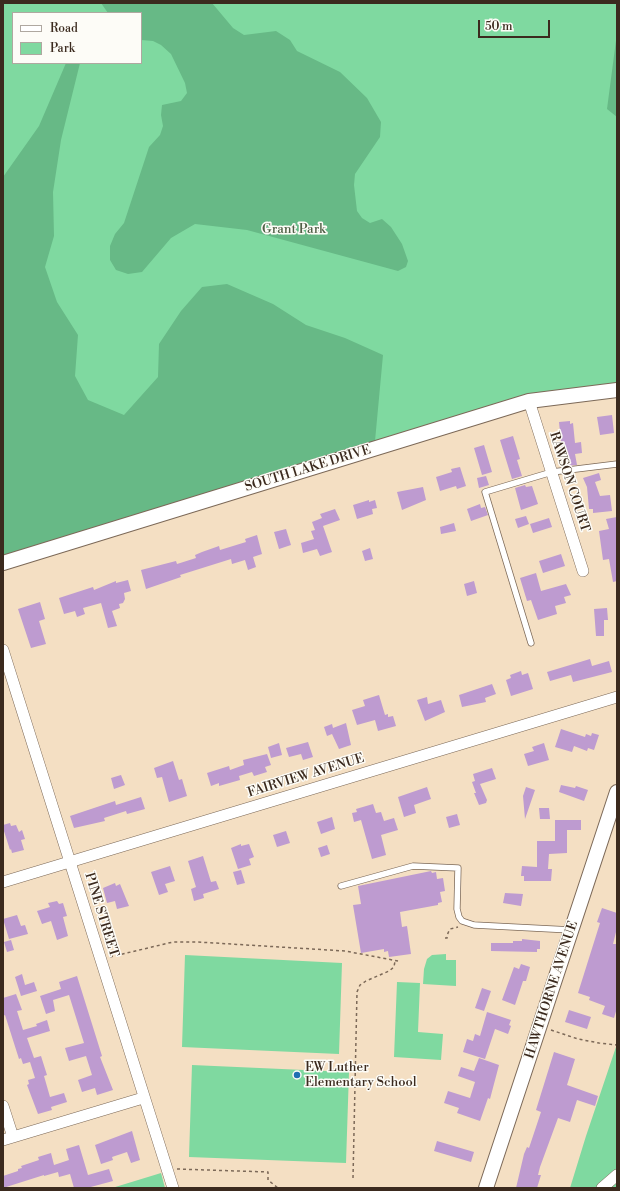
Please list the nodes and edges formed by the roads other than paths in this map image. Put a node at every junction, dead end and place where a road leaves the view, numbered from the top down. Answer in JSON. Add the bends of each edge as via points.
{"nodes":[{"id":1,"x":617,"y":390,"type":"edge"},
{"id":2,"x":529,"y":401,"type":"junction"},
{"id":3,"x":617,"y":464,"type":"edge"},
{"id":4,"x":552,"y":472,"type":"junction"},
{"id":5,"x":3,"y":563,"type":"edge"},
{"id":6,"x":583,"y":571,"type":"dead end"},
{"id":7,"x":531,"y":643,"type":"dead end"},
{"id":8,"x":3,"y":650,"type":"edge"},
{"id":9,"x":617,"y":697,"type":"edge"},
{"id":10,"x":617,"y":792,"type":"edge"},
{"id":11,"x":70,"y":861,"type":"junction"},
{"id":12,"x":3,"y":882,"type":"edge"},
{"id":13,"x":341,"y":886,"type":"dead end"},
{"id":14,"x":571,"y":930,"type":"junction"},
{"id":15,"x":143,"y":1098,"type":"junction"},
{"id":16,"x":3,"y":1106,"type":"edge"},
{"id":17,"x":8,"y":1139,"type":"edge"},
{"id":18,"x":617,"y":1175,"type":"edge"},
{"id":19,"x":173,"y":1188,"type":"edge"},
{"id":20,"x":486,"y":1188,"type":"edge"},
{"id":21,"x":602,"y":1188,"type":"edge"}],
"edges":[{"from":1,"to":2,"type":"street","name":"SOUTH LAKE DRIVE"},
{"from":2,"to":4,"type":"street","name":"RAWSON COURT"},
{"from":2,"to":5,"type":"street","name":"SOUTH LAKE DRIVE"},
{"from":3,"to":4,"type":"lane"},
{"from":4,"to":6,"type":"street","name":"RAWSON COURT"},
{"from":4,"to":7,"type":"lane","via":[[485,492]]},
{"from":8,"to":11,"type":"street","name":"PINE STREET"},
{"from":9,"to":11,"type":"street","name":"FAIRVIEW AVENUE"},
{"from":10,"to":14,"type":"street","name":"HAWTHORNE AVENUE"},
{"from":11,"to":12,"type":"street","name":"FAIRVIEW AVENUE"},
{"from":11,"to":15,"type":"street","name":"PINE STREET"},
{"from":13,"to":14,"type":"lane","via":[[414,866],[458,868],[457,909],[459,917],[468,924]]},
{"from":14,"to":20,"type":"street","name":"HAWTHORNE AVENUE"},
{"from":15,"to":17,"type":"street"},
{"from":15,"to":19,"type":"street","name":"PINE STREET"},
{"from":16,"to":17,"type":"street"},
{"from":18,"to":21,"type":"street"}]}
